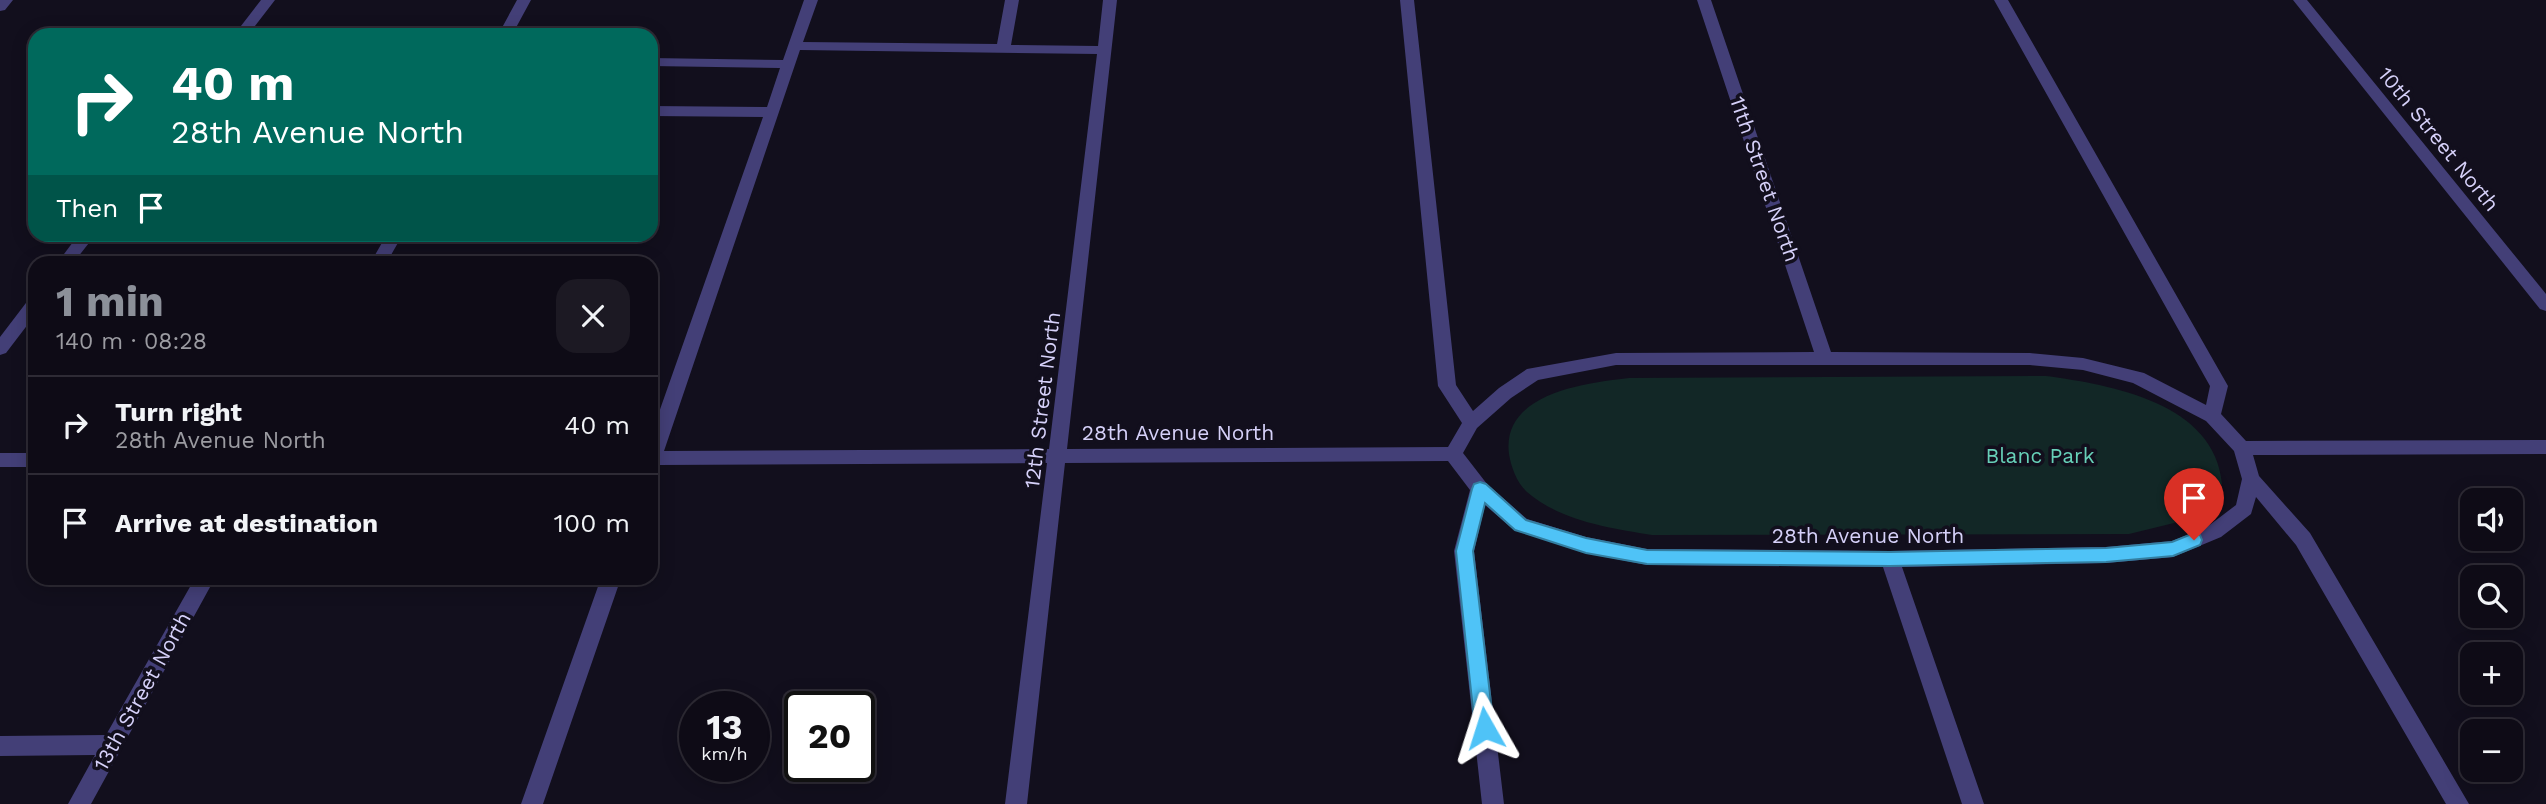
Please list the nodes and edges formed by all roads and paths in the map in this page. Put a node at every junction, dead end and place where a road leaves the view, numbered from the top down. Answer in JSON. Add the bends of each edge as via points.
{"nodes":[{"id":1,"x":6,"y":0,"type":"edge"},
{"id":2,"x":268,"y":0,"type":"edge"},
{"id":3,"x":524,"y":0,"type":"edge"},
{"id":4,"x":811,"y":0,"type":"edge"},
{"id":5,"x":1012,"y":0,"type":"edge"},
{"id":6,"x":1110,"y":0,"type":"edge"},
{"id":7,"x":1407,"y":0,"type":"edge"},
{"id":8,"x":1704,"y":0,"type":"edge"},
{"id":9,"x":2001,"y":0,"type":"edge"},
{"id":10,"x":2300,"y":0,"type":"edge"},
{"id":11,"x":0,"y":6,"type":"edge"},
{"id":12,"x":246,"y":28,"type":"edge"},
{"id":13,"x":509,"y":28,"type":"edge"},
{"id":14,"x":795,"y":46,"type":"junction"},
{"id":15,"x":1003,"y":49,"type":"junction"},
{"id":16,"x":1104,"y":50,"type":"junction"},
{"id":17,"x":658,"y":62,"type":"edge"},
{"id":18,"x":789,"y":64,"type":"junction"},
{"id":19,"x":658,"y":111,"type":"edge"},
{"id":20,"x":772,"y":111,"type":"junction"},
{"id":21,"x":82,"y":242,"type":"edge"},
{"id":22,"x":71,"y":256,"type":"edge"},
{"id":23,"x":2546,"y":305,"type":"edge"},
{"id":24,"x":28,"y":312,"type":"edge"},
{"id":25,"x":0,"y":349,"type":"edge"},
{"id":26,"x":1825,"y":358,"type":"junction"},
{"id":27,"x":2212,"y":416,"type":"junction"},
{"id":28,"x":1471,"y":423,"type":"junction"},
{"id":29,"x":658,"y":439,"type":"edge"},
{"id":30,"x":2546,"y":447,"type":"edge"},
{"id":31,"x":2242,"y":448,"type":"junction"},
{"id":32,"x":1453,"y":454,"type":"junction"},
{"id":33,"x":1059,"y":456,"type":"junction"},
{"id":34,"x":658,"y":459,"type":"edge"},
{"id":35,"x":0,"y":460,"type":"edge"},
{"id":36,"x":28,"y":460,"type":"edge"},
{"id":37,"x":2250,"y":479,"type":"junction"},
{"id":38,"x":1480,"y":489,"type":"junction"},
{"id":39,"x":1890,"y":559,"type":"junction"},
{"id":40,"x":201,"y":585,"type":"edge"},
{"id":41,"x":609,"y":585,"type":"edge"},
{"id":42,"x":112,"y":745,"type":"junction"},
{"id":43,"x":0,"y":746,"type":"edge"},
{"id":44,"x":79,"y":804,"type":"edge"},
{"id":45,"x":532,"y":804,"type":"edge"},
{"id":46,"x":1016,"y":804,"type":"edge"},
{"id":47,"x":1493,"y":804,"type":"edge"},
{"id":48,"x":1973,"y":804,"type":"edge"},
{"id":49,"x":2458,"y":804,"type":"edge"}],
"edges":[{"from":1,"to":11,"type":"street"},
{"from":2,"to":12,"type":"street"},
{"from":3,"to":13,"type":"street"},
{"from":4,"to":14,"type":"street"},
{"from":5,"to":15,"type":"street"},
{"from":6,"to":16,"type":"street","name":"12th Street North"},
{"from":7,"to":28,"type":"street","via":[[1447,386]]},
{"from":8,"to":26,"type":"street","name":"11th Street North"},
{"from":9,"to":27,"type":"street","via":[[2219,386]]},
{"from":10,"to":23,"type":"street","name":"10th Street North"},
{"from":14,"to":15,"type":"street"},
{"from":14,"to":18,"type":"street"},
{"from":15,"to":16,"type":"street"},
{"from":16,"to":33,"type":"street","name":"12th Street North"},
{"from":17,"to":18,"type":"street"},
{"from":18,"to":20,"type":"street"},
{"from":19,"to":20,"type":"street"},
{"from":20,"to":29,"type":"street"},
{"from":21,"to":22,"type":"street"},
{"from":24,"to":25,"type":"street"},
{"from":26,"to":27,"type":"street","via":[[2030,359],[2082,365],[2138,378]]},
{"from":26,"to":28,"type":"street","via":[[1616,359],[1572,366],[1533,374]]},
{"from":27,"to":31,"type":"street"},
{"from":28,"to":32,"type":"street"},
{"from":30,"to":31,"type":"street"},
{"from":31,"to":37,"type":"street"},
{"from":32,"to":33,"type":"street","name":"28th Avenue North"},
{"from":32,"to":38,"type":"street","name":"28th Avenue North"},
{"from":33,"to":34,"type":"street","name":"28th Avenue North"},
{"from":33,"to":46,"type":"street","name":"12th Street North"},
{"from":35,"to":36,"type":"street"},
{"from":37,"to":39,"type":"street","name":"28th Avenue North","via":[[2244,509],[2214,532],[2173,549],[2106,555]]},
{"from":37,"to":49,"type":"street","via":[[2303,539]]},
{"from":38,"to":39,"type":"street","name":"28th Avenue North","via":[[1521,525],[1647,557]]},
{"from":38,"to":47,"type":"street","via":[[1464,551]]},
{"from":39,"to":48,"type":"street"},
{"from":40,"to":42,"type":"street","name":"13th Street North"},
{"from":41,"to":45,"type":"street"},
{"from":42,"to":43,"type":"street"},
{"from":42,"to":44,"type":"street","name":"13th Street North"}]}
